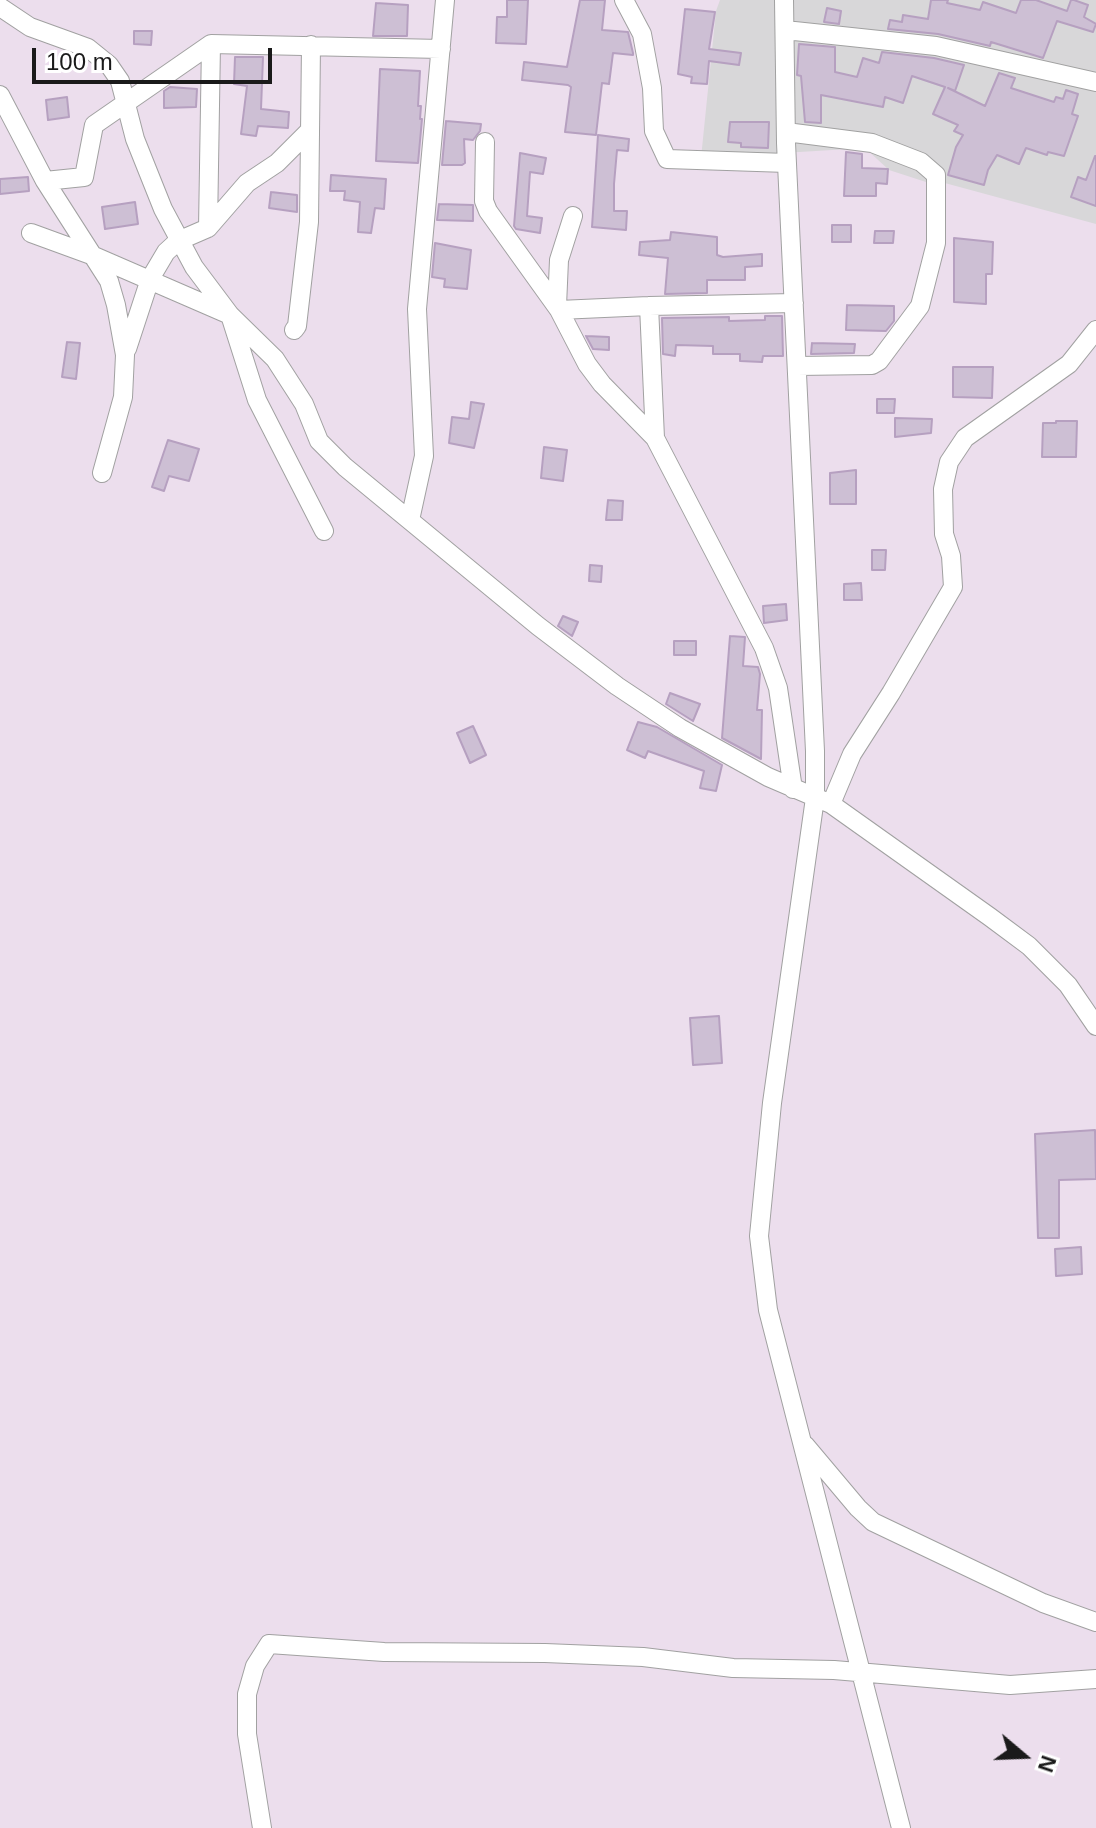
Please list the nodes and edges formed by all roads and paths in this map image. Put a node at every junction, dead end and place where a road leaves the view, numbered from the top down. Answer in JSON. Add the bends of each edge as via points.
{"nodes":[{"id":1,"x":445,"y":0,"type":"edge"},
{"id":2,"x":624,"y":0,"type":"edge"},
{"id":3,"x":784,"y":0,"type":"edge"},
{"id":4,"x":0,"y":7,"type":"edge"},
{"id":5,"x":785,"y":30,"type":"junction"},
{"id":6,"x":211,"y":44,"type":"junction"},
{"id":7,"x":311,"y":45,"type":"junction"},
{"id":8,"x":441,"y":49,"type":"junction"},
{"id":9,"x":1096,"y":82,"type":"edge"},
{"id":10,"x":0,"y":95,"type":"edge"},
{"id":11,"x":127,"y":102,"type":"junction"},
{"id":12,"x":310,"y":130,"type":"junction"},
{"id":13,"x":786,"y":132,"type":"junction"},
{"id":14,"x":485,"y":142,"type":"dead end"},
{"id":15,"x":787,"y":163,"type":"junction"},
{"id":16,"x":45,"y":181,"type":"junction"},
{"id":17,"x":573,"y":216,"type":"dead end"},
{"id":18,"x":208,"y":228,"type":"junction"},
{"id":19,"x":31,"y":233,"type":"dead end"},
{"id":20,"x":178,"y":241,"type":"junction"},
{"id":21,"x":94,"y":256,"type":"junction"},
{"id":22,"x":150,"y":279,"type":"junction"},
{"id":23,"x":794,"y":303,"type":"junction"},
{"id":24,"x":649,"y":306,"type":"junction"},
{"id":25,"x":558,"y":308,"type":"junction"},
{"id":26,"x":230,"y":315,"type":"junction"},
{"id":27,"x":294,"y":330,"type":"dead end"},
{"id":28,"x":1096,"y":330,"type":"edge"},
{"id":29,"x":125,"y":355,"type":"junction"},
{"id":30,"x":797,"y":366,"type":"junction"},
{"id":31,"x":655,"y":438,"type":"junction"},
{"id":32,"x":102,"y":473,"type":"dead end"},
{"id":33,"x":410,"y":520,"type":"junction"},
{"id":34,"x":324,"y":531,"type":"dead end"},
{"id":35,"x":793,"y":789,"type":"junction"},
{"id":36,"x":823,"y":801,"type":"junction"},
{"id":37,"x":1096,"y":1026,"type":"edge"},
{"id":38,"x":801,"y":1440,"type":"junction"},
{"id":39,"x":1096,"y":1622,"type":"edge"},
{"id":40,"x":861,"y":1673,"type":"junction"},
{"id":41,"x":1096,"y":1679,"type":"edge"},
{"id":42,"x":262,"y":1828,"type":"edge"},
{"id":43,"x":901,"y":1828,"type":"edge"}],
"edges":[{"from":1,"to":8,"type":"street"},
{"from":2,"to":15,"type":"street","via":[[642,34],[654,131],[667,159]]},
{"from":3,"to":5,"type":"street"},
{"from":4,"to":11,"type":"street","via":[[30,27],[88,48],[109,65]]},
{"from":5,"to":9,"type":"street","via":[[936,46]]},
{"from":5,"to":13,"type":"street"},
{"from":6,"to":7,"type":"street"},
{"from":6,"to":11,"type":"street"},
{"from":6,"to":18,"type":"street"},
{"from":7,"to":8,"type":"street"},
{"from":7,"to":12,"type":"street"},
{"from":8,"to":33,"type":"street","via":[[417,309],[424,456]]},
{"from":10,"to":16,"type":"street"},
{"from":11,"to":16,"type":"street","via":[[94,125],[84,177]]},
{"from":11,"to":20,"type":"street","via":[[135,139]]},
{"from":12,"to":18,"type":"street","via":[[277,163],[247,183]]},
{"from":12,"to":27,"type":"street","via":[[309,222]]},
{"from":13,"to":15,"type":"street"},
{"from":13,"to":30,"type":"street","via":[[872,143],[921,162],[936,175],[936,243],[920,306],[872,365]]},
{"from":14,"to":25,"type":"street","via":[[488,211]]},
{"from":15,"to":23,"type":"street"},
{"from":16,"to":21,"type":"street"},
{"from":17,"to":25,"type":"street","via":[[559,260]]},
{"from":18,"to":20,"type":"street"},
{"from":19,"to":21,"type":"street"},
{"from":20,"to":22,"type":"street"},
{"from":20,"to":26,"type":"street"},
{"from":21,"to":22,"type":"street"},
{"from":21,"to":29,"type":"street","via":[[113,293]]},
{"from":22,"to":26,"type":"street"},
{"from":22,"to":29,"type":"street"},
{"from":23,"to":24,"type":"street"},
{"from":23,"to":30,"type":"street"},
{"from":24,"to":25,"type":"street"},
{"from":24,"to":31,"type":"street"},
{"from":25,"to":31,"type":"street","via":[[587,364]]},
{"from":26,"to":33,"type":"street","via":[[275,359],[304,404],[319,441]]},
{"from":26,"to":34,"type":"street","via":[[257,400]]},
{"from":28,"to":36,"type":"street","via":[[1069,364],[965,438],[949,462],[943,489],[944,534],[953,587]]},
{"from":29,"to":32,"type":"street","via":[[123,397]]},
{"from":30,"to":36,"type":"street","via":[[815,735]]},
{"from":31,"to":35,"type":"street","via":[[764,648],[778,688]]},
{"from":33,"to":35,"type":"street","via":[[617,686],[680,728]]},
{"from":35,"to":36,"type":"street"},
{"from":36,"to":37,"type":"street","via":[[1029,946],[1068,985]]},
{"from":36,"to":38,"type":"street","via":[[772,1103],[759,1236],[768,1310]]},
{"from":38,"to":39,"type":"street","via":[[873,1522],[1043,1603]]},
{"from":38,"to":40,"type":"street"},
{"from":40,"to":41,"type":"street","via":[[1010,1685]]},
{"from":40,"to":42,"type":"street","via":[[629,1657],[269,1644],[247,1694],[247,1734]]},
{"from":40,"to":43,"type":"street"}]}
